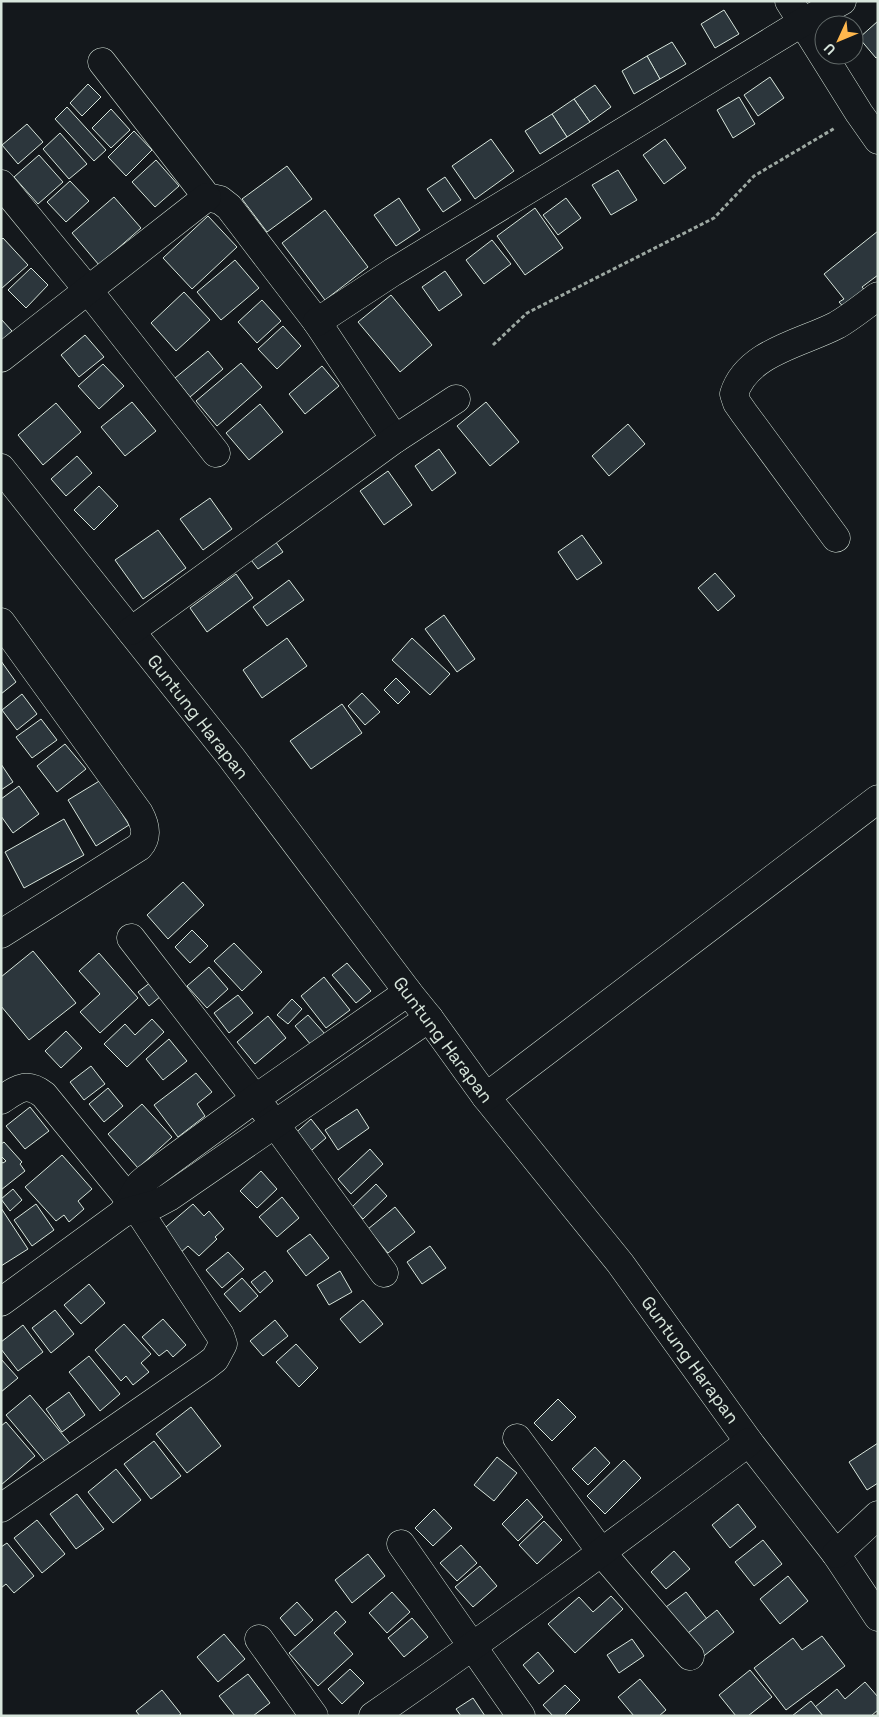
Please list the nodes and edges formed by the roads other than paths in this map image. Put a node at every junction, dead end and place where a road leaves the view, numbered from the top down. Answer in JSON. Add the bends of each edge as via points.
{"nodes":[{"id":1,"x":842,"y":1,"type":"edge"},
{"id":2,"x":796,"y":12,"type":"edge"},
{"id":3,"x":102,"y":62,"type":"dead end"},
{"id":4,"x":878,"y":140,"type":"edge"},
{"id":5,"x":1,"y":184,"type":"edge"},
{"id":6,"x":207,"y":197,"type":"junction"},
{"id":7,"x":88,"y":290,"type":"junction"},
{"id":8,"x":878,"y":296,"type":"edge"},
{"id":9,"x":317,"y":322,"type":"junction"},
{"id":10,"x":1,"y":358,"type":"edge"},
{"id":11,"x":456,"y":399,"type":"dead end"},
{"id":12,"x":394,"y":439,"type":"junction"},
{"id":13,"x":216,"y":453,"type":"dead end"},
{"id":14,"x":1,"y":468,"type":"edge"},
{"id":15,"x":836,"y":538,"type":"dead end"},
{"id":16,"x":1,"y":622,"type":"edge"},
{"id":17,"x":131,"y":631,"type":"junction"},
{"id":18,"x":878,"y":799,"type":"edge"},
{"id":19,"x":4,"y":927,"type":"edge"},
{"id":20,"x":131,"y":938,"type":"dead end"},
{"id":21,"x":408,"y":992,"type":"junction"},
{"id":22,"x":429,"y":1018,"type":"junction"},
{"id":23,"x":486,"y":1097,"type":"junction"},
{"id":24,"x":256,"y":1098,"type":"junction"},
{"id":25,"x":1,"y":1100,"type":"edge"},
{"id":26,"x":275,"y":1124,"type":"junction"},
{"id":27,"x":131,"y":1208,"type":"junction"},
{"id":28,"x":384,"y":1273,"type":"dead end"},
{"id":29,"x":1,"y":1302,"type":"edge"},
{"id":30,"x":517,"y":1438,"type":"dead end"},
{"id":31,"x":749,"y":1442,"type":"junction"},
{"id":32,"x":1,"y":1508,"type":"edge"},
{"id":33,"x":878,"y":1515,"type":"edge"},
{"id":34,"x":401,"y":1544,"type":"dead end"},
{"id":35,"x":602,"y":1553,"type":"junction"},
{"id":36,"x":836,"y":1554,"type":"junction"},
{"id":37,"x":878,"y":1617,"type":"edge"},
{"id":38,"x":258,"y":1638,"type":"dead end"},
{"id":39,"x":472,"y":1647,"type":"junction"},
{"id":40,"x":690,"y":1656,"type":"dead end"},
{"id":41,"x":314,"y":1716,"type":"edge"},
{"id":42,"x":373,"y":1716,"type":"edge"},
{"id":43,"x":521,"y":1716,"type":"edge"}],
"edges":[{"from":1,"to":2,"type":"street"},
{"from":2,"to":4,"type":"street"},
{"from":2,"to":9,"type":"street"},
{"from":3,"to":6,"type":"street"},
{"from":5,"to":7,"type":"street"},
{"from":6,"to":7,"type":"street"},
{"from":6,"to":9,"type":"street","via":[[220,200],[229,207]]},
{"from":7,"to":10,"type":"street"},
{"from":7,"to":13,"type":"street"},
{"from":8,"to":15,"type":"street","via":[[836,325],[768,356],[745,374],[734,394],[744,413]]},
{"from":9,"to":12,"type":"street"},
{"from":11,"to":12,"type":"street"},
{"from":12,"to":17,"type":"street"},
{"from":14,"to":17,"type":"street","name":"Guntung Harapan"},
{"from":16,"to":19,"type":"street","via":[[139,813],[145,828],[143,843],[139,847]]},
{"from":17,"to":21,"type":"street","name":"Guntung Harapan","via":[[231,757]]},
{"from":18,"to":23,"type":"street"},
{"from":20,"to":24,"type":"street"},
{"from":21,"to":22,"type":"street","name":"Guntung Harapan"},
{"from":21,"to":24,"type":"street"},
{"from":22,"to":23,"type":"street","name":"Guntung Harapan"},
{"from":22,"to":26,"type":"street"},
{"from":23,"to":31,"type":"street","name":"Guntung Harapan","via":[[620,1263]]},
{"from":24,"to":26,"type":"street"},
{"from":24,"to":27,"type":"street","via":[[140,1184]]},
{"from":25,"to":27,"type":"street","via":[[18,1088],[26,1086],[38,1090]]},
{"from":26,"to":27,"type":"street","via":[[169,1197],[156,1204]]},
{"from":26,"to":28,"type":"street"},
{"from":27,"to":29,"type":"street"},
{"from":27,"to":32,"type":"street","via":[[220,1335],[222,1348],[206,1366]]},
{"from":30,"to":35,"type":"street"},
{"from":31,"to":35,"type":"street"},
{"from":31,"to":36,"type":"street","name":"Guntung Harapan"},
{"from":33,"to":36,"type":"street"},
{"from":34,"to":39,"type":"street"},
{"from":35,"to":39,"type":"street"},
{"from":35,"to":40,"type":"street"},
{"from":36,"to":37,"type":"street","name":"Guntung Harapan"},
{"from":38,"to":41,"type":"street"},
{"from":39,"to":42,"type":"street"},
{"from":39,"to":43,"type":"street"}]}
